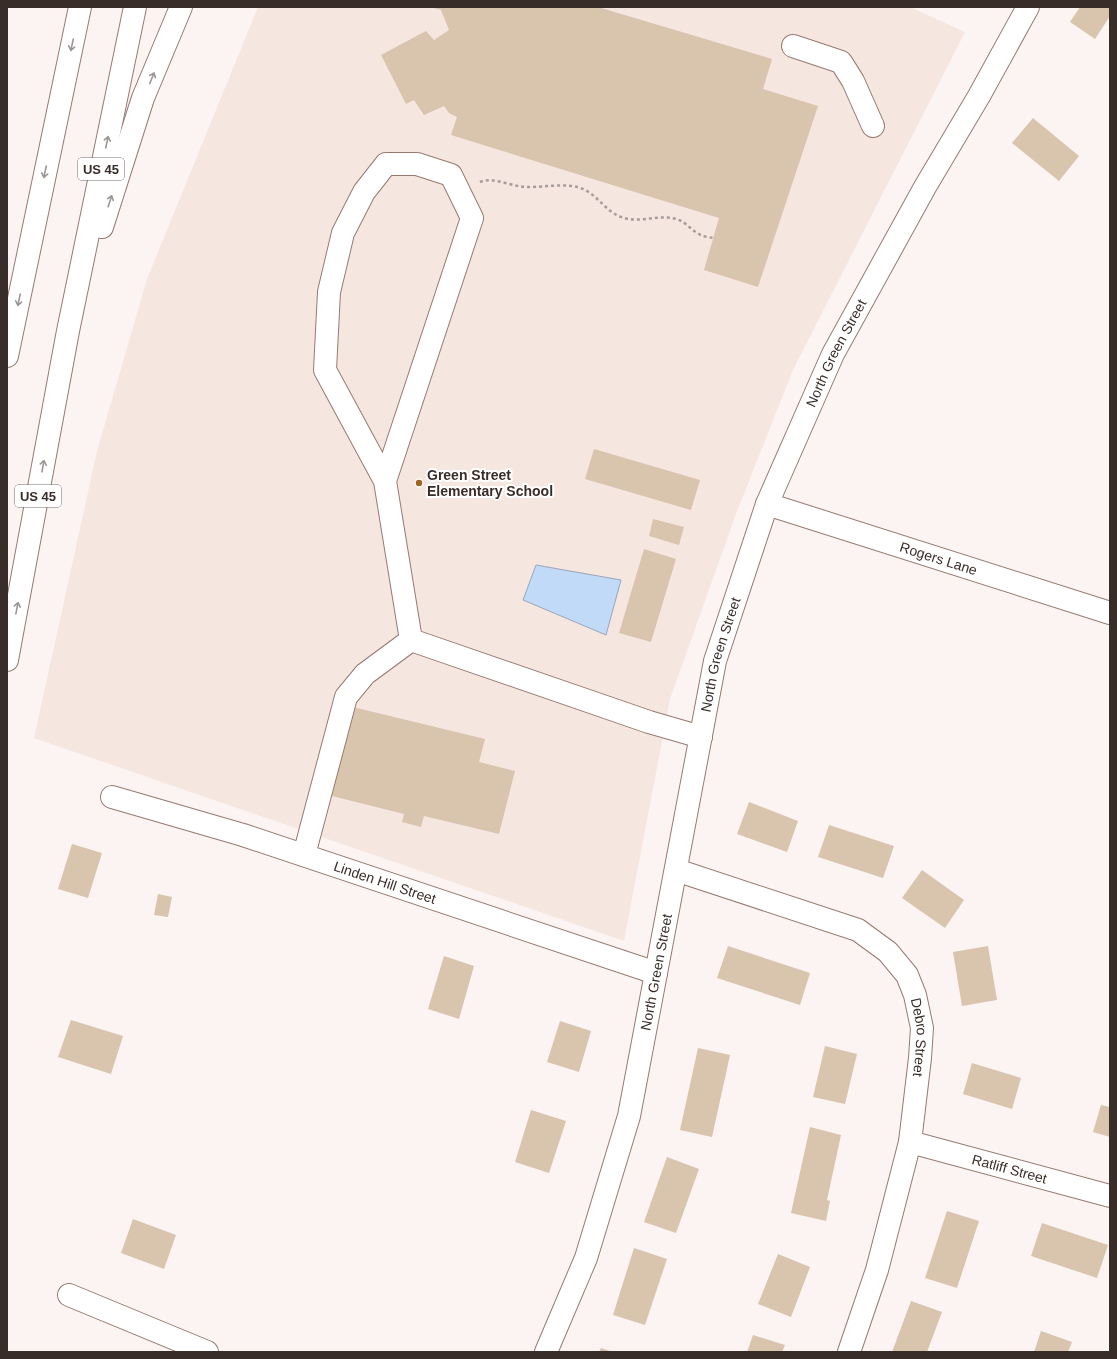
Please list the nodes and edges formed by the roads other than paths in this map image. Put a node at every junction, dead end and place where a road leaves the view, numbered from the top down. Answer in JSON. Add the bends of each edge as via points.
{"nodes":[{"id":1,"x":80,"y":7,"type":"edge"},
{"id":2,"x":134,"y":7,"type":"edge"},
{"id":3,"x":181,"y":7,"type":"edge"},
{"id":4,"x":1028,"y":7,"type":"edge"},
{"id":5,"x":793,"y":46,"type":"dead end"},
{"id":6,"x":874,"y":126,"type":"dead end"},
{"id":7,"x":68,"y":331,"type":"junction"},
{"id":8,"x":7,"y":356,"type":"edge"},
{"id":9,"x":385,"y":481,"type":"junction"},
{"id":10,"x":768,"y":504,"type":"junction"},
{"id":11,"x":1110,"y":613,"type":"edge"},
{"id":12,"x":411,"y":640,"type":"junction"},
{"id":13,"x":7,"y":660,"type":"edge"},
{"id":14,"x":701,"y":737,"type":"junction"},
{"id":15,"x":112,"y":797,"type":"dead end"},
{"id":16,"x":304,"y":855,"type":"junction"},
{"id":17,"x":676,"y":870,"type":"junction"},
{"id":18,"x":656,"y":973,"type":"junction"},
{"id":19,"x":910,"y":1142,"type":"junction"},
{"id":20,"x":1110,"y":1196,"type":"edge"},
{"id":21,"x":69,"y":1295,"type":"dead end"},
{"id":22,"x":207,"y":1352,"type":"edge"},
{"id":23,"x":546,"y":1352,"type":"edge"},
{"id":24,"x":849,"y":1352,"type":"edge"}],
"edges":[{"from":1,"to":8,"type":"main road","one_way":true},
{"from":7,"to":2,"type":"main road","number":"US 45","one_way":true},
{"from":7,"to":3,"type":"main road","one_way":true,"via":[[143,98]]},
{"from":4,"to":10,"type":"main road","name":"North Green Street","via":[[979,96],[924,186],[834,354]]},
{"from":5,"to":6,"type":"main road","via":[[840,62],[853,80]]},
{"from":13,"to":7,"type":"main road","number":"US 45","one_way":true},
{"from":9,"to":9,"type":"main road","via":[[472,218],[451,175],[417,164],[386,164],[364,192],[343,233],[330,292],[325,370]]},
{"from":9,"to":12,"type":"main road"},
{"from":10,"to":11,"type":"main road","name":"Rogers Lane"},
{"from":10,"to":14,"type":"main road","name":"North Green Street","via":[[715,661]]},
{"from":12,"to":14,"type":"main road","via":[[649,722]]},
{"from":12,"to":16,"type":"main road","via":[[365,674],[346,697]]},
{"from":14,"to":17,"type":"main road","name":"North Green Street"},
{"from":15,"to":16,"type":"main road","name":"Linden Hill Street"},
{"from":16,"to":18,"type":"main road","name":"Linden Hill Street"},
{"from":17,"to":18,"type":"main road","name":"North Green Street"},
{"from":17,"to":19,"type":"main road","name":"Debro Street","via":[[858,930],[888,952],[907,975],[915,995],[922,1028]]},
{"from":18,"to":23,"type":"main road","name":"North Green Street","via":[[629,1116],[586,1258]]},
{"from":19,"to":20,"type":"main road","name":"Ratliff Street"},
{"from":19,"to":24,"type":"main road","name":"Debro Street","via":[[878,1270]]},
{"from":21,"to":22,"type":"main road"}]}
